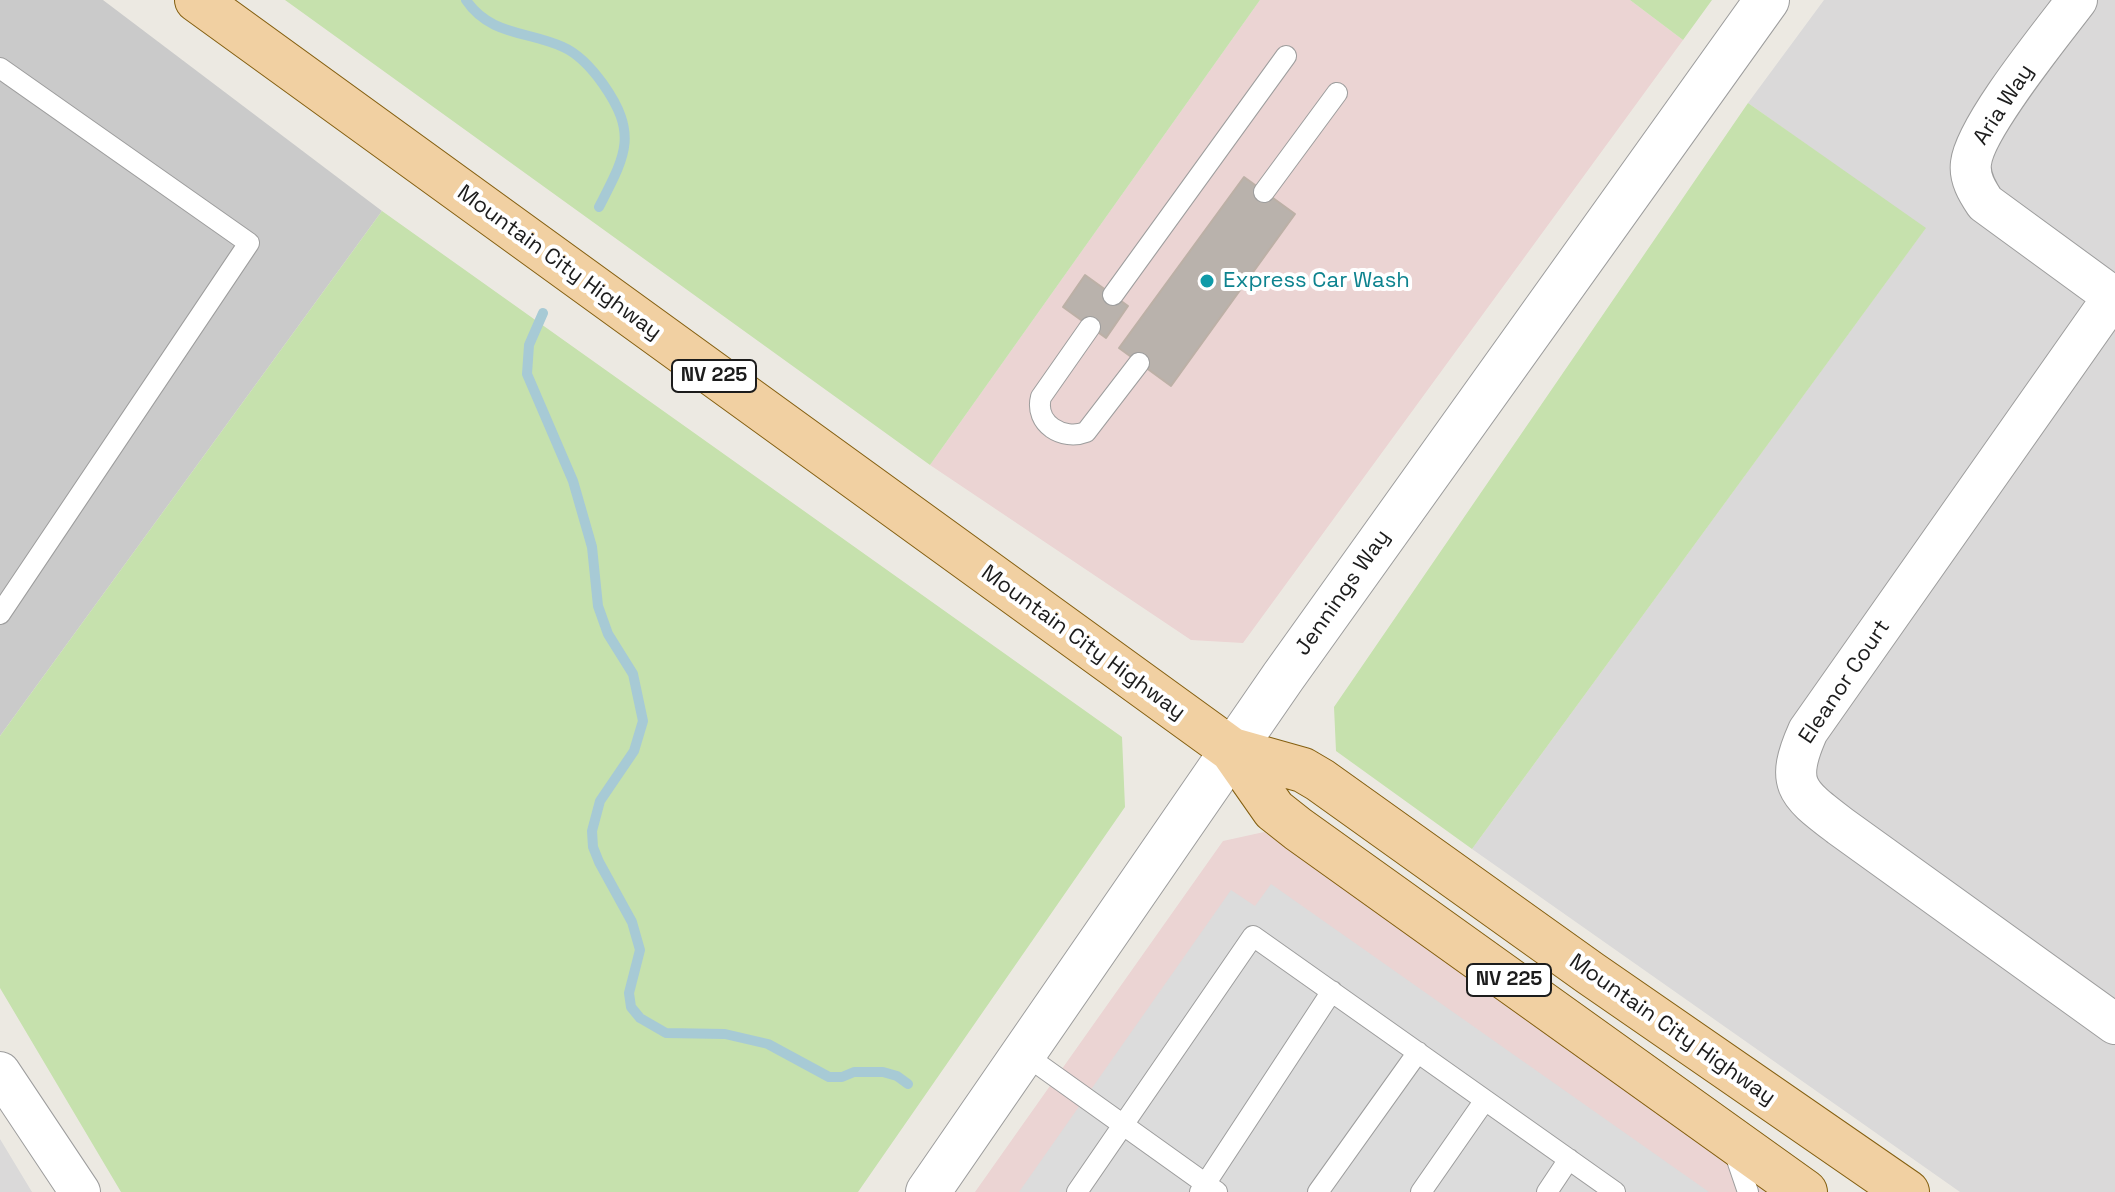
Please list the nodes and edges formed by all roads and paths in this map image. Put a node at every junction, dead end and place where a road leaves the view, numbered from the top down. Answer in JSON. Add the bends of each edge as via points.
{"nodes":[{"id":1,"x":197,"y":0,"type":"edge"},
{"id":2,"x":1767,"y":0,"type":"edge"},
{"id":3,"x":2077,"y":0,"type":"edge"},
{"id":4,"x":1286,"y":56,"type":"dead end"},
{"id":5,"x":0,"y":68,"type":"edge"},
{"id":6,"x":1337,"y":93,"type":"dead end"},
{"id":7,"x":1264,"y":192,"type":"dead end"},
{"id":8,"x":1113,"y":295,"type":"dead end"},
{"id":9,"x":2114,"y":298,"type":"edge"},
{"id":10,"x":1090,"y":327,"type":"dead end"},
{"id":11,"x":1139,"y":363,"type":"dead end"},
{"id":12,"x":0,"y":614,"type":"edge"},
{"id":13,"x":1232,"y":750,"type":"junction"},
{"id":14,"x":1332,"y":991,"type":"junction"},
{"id":15,"x":2115,"y":1024,"type":"edge"},
{"id":16,"x":1418,"y":1052,"type":"junction"},
{"id":17,"x":1024,"y":1054,"type":"junction"},
{"id":18,"x":0,"y":1072,"type":"edge"},
{"id":19,"x":1485,"y":1100,"type":"junction"},
{"id":20,"x":1125,"y":1125,"type":"junction"},
{"id":21,"x":1728,"y":1137,"type":"junction"},
{"id":22,"x":1569,"y":1159,"type":"junction"},
{"id":23,"x":1208,"y":1189,"type":"edge"},
{"id":24,"x":80,"y":1192,"type":"edge"},
{"id":25,"x":928,"y":1192,"type":"edge"},
{"id":26,"x":1077,"y":1192,"type":"edge"},
{"id":27,"x":1318,"y":1192,"type":"edge"},
{"id":28,"x":1421,"y":1192,"type":"edge"},
{"id":29,"x":1547,"y":1192,"type":"edge"},
{"id":30,"x":1615,"y":1192,"type":"edge"},
{"id":31,"x":1748,"y":1192,"type":"edge"},
{"id":32,"x":1805,"y":1192,"type":"edge"},
{"id":33,"x":1907,"y":1192,"type":"edge"}],
"edges":[{"from":1,"to":13,"type":"main road","name":"Mountain City Highway","number":"NV 225"},
{"from":2,"to":13,"type":"street","name":"Jennings Way"},
{"from":3,"to":9,"type":"street","name":"Aria Way","via":[[1988,123],[1971,174],[1985,203]]},
{"from":4,"to":8,"type":"lane"},
{"from":5,"to":12,"type":"lane","via":[[249,243]]},
{"from":6,"to":7,"type":"lane"},
{"from":9,"to":15,"type":"street","name":"Eleanor Court","via":[[1808,731],[1797,757],[1796,782],[1809,802],[1840,826]]},
{"from":10,"to":11,"type":"lane","via":[[1041,397],[1039,411],[1050,427],[1069,436],[1086,432]]},
{"from":13,"to":17,"type":"street","name":"Jennings Way"},
{"from":13,"to":21,"type":"main road","name":"Mountain City Highway","number":"NV 225","via":[[1274,810],[1298,829]]},
{"from":13,"to":33,"type":"main road","name":"Mountain City Highway","number":"NV 225","via":[[1320,780]]},
{"from":14,"to":16,"type":"lane"},
{"from":14,"to":20,"type":"lane","via":[[1253,936]]},
{"from":14,"to":23,"type":"lane"},
{"from":16,"to":19,"type":"lane"},
{"from":16,"to":27,"type":"lane"},
{"from":17,"to":20,"type":"lane"},
{"from":17,"to":25,"type":"street","name":"Jennings Way"},
{"from":18,"to":24,"type":"street"},
{"from":19,"to":22,"type":"lane"},
{"from":19,"to":28,"type":"lane"},
{"from":20,"to":23,"type":"lane"},
{"from":20,"to":26,"type":"lane"},
{"from":21,"to":31,"type":"lane"},
{"from":21,"to":32,"type":"main road","name":"Mountain City Highway","number":"NV 225"},
{"from":22,"to":29,"type":"lane"},
{"from":22,"to":30,"type":"lane"}]}
